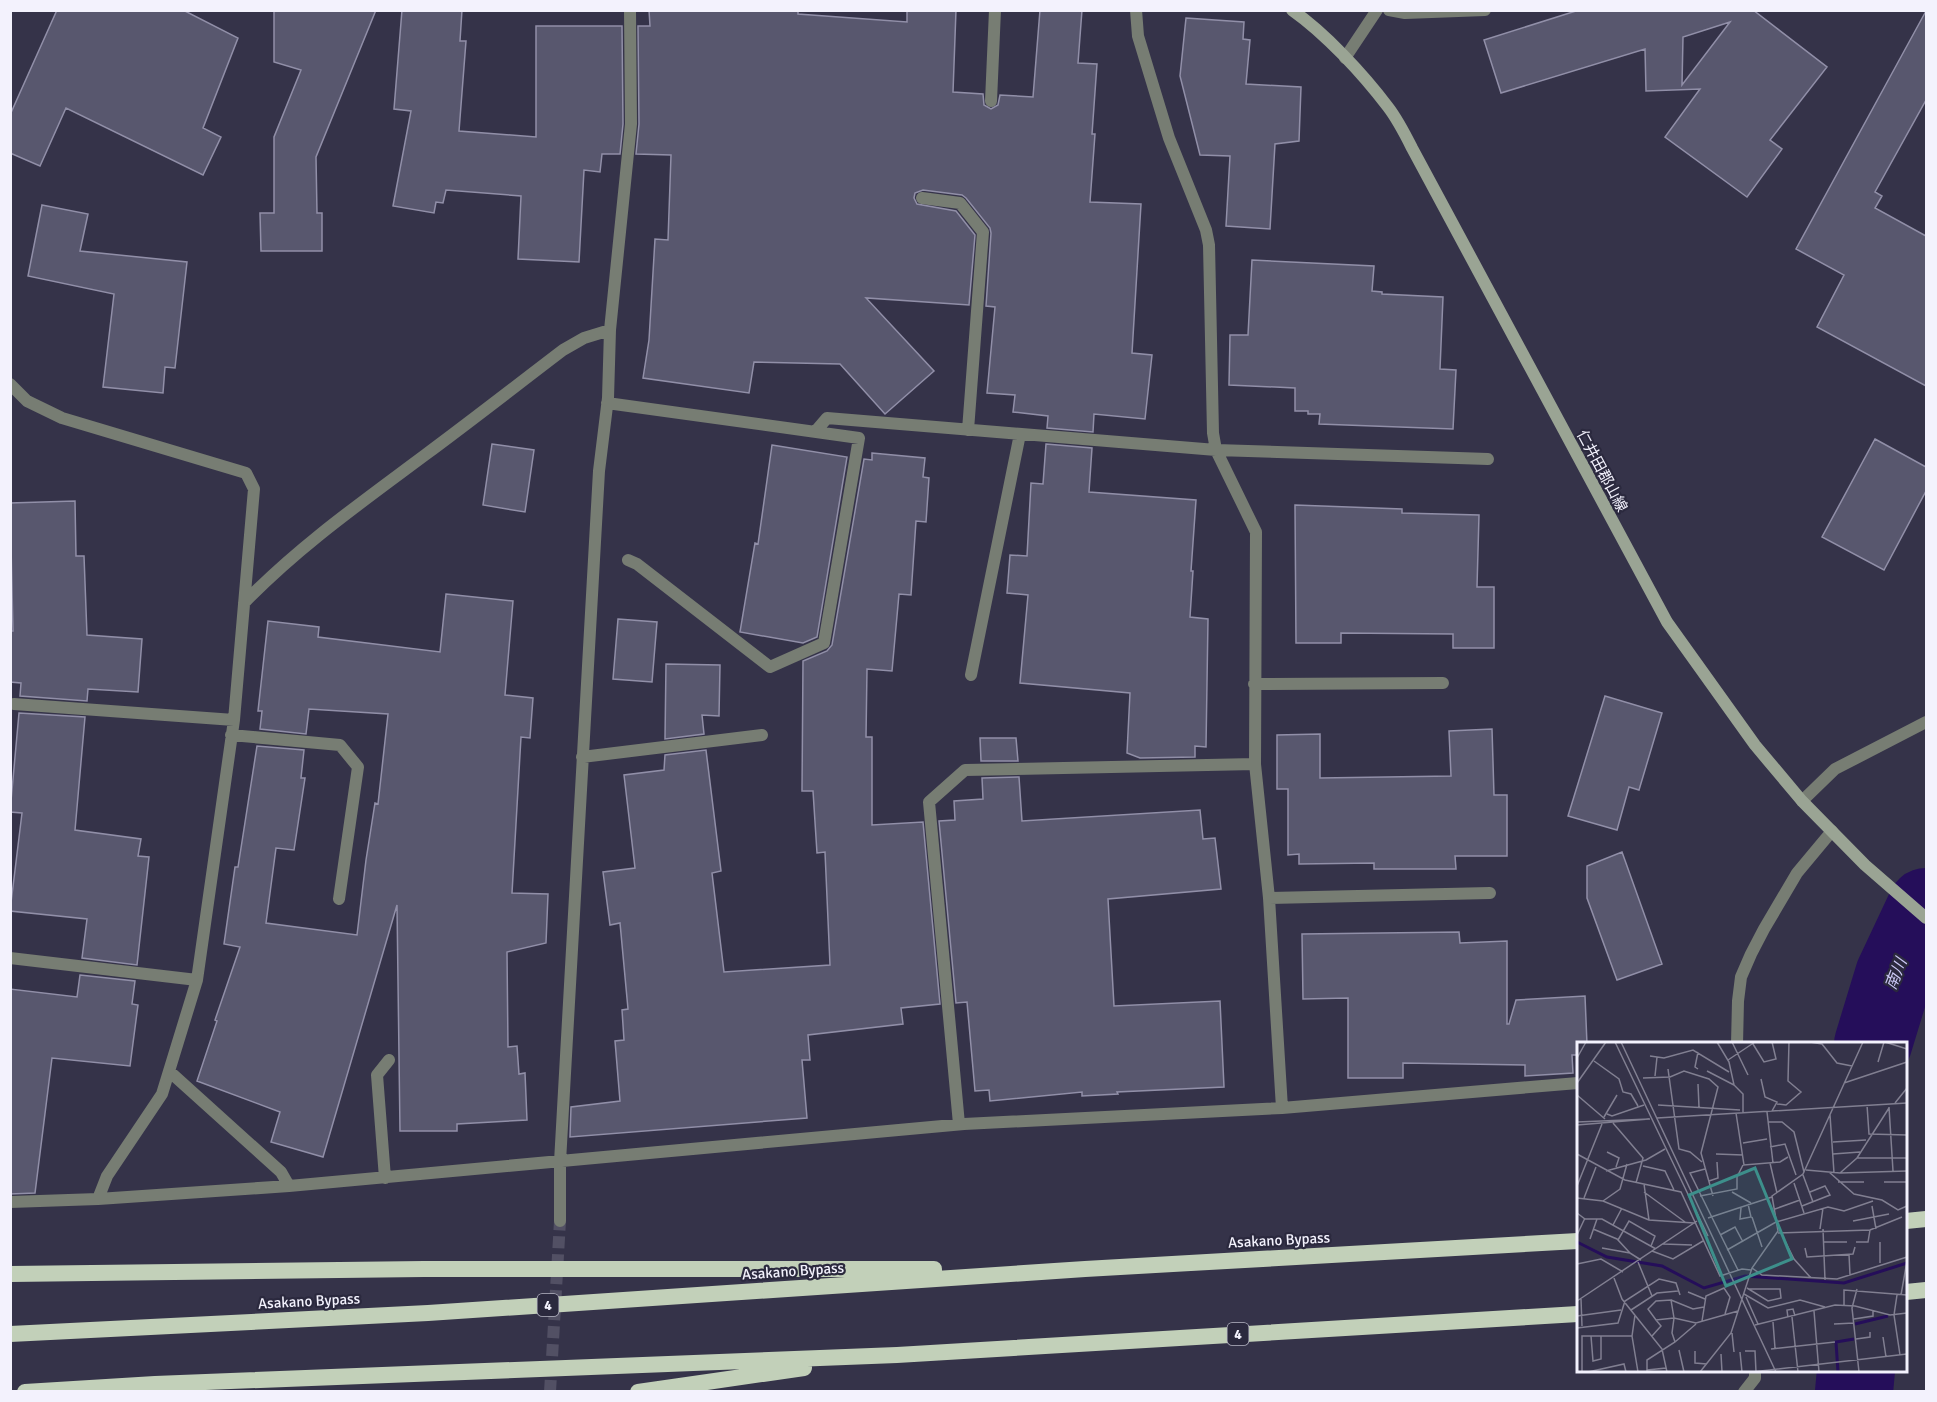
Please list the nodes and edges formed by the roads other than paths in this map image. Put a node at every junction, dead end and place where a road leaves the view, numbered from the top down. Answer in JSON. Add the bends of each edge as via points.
{"nodes":[{"id":1,"x":630,"y":10,"type":"edge"},
{"id":2,"x":995,"y":10,"type":"edge"},
{"id":3,"x":1136,"y":10,"type":"edge"},
{"id":4,"x":1292,"y":10,"type":"edge"},
{"id":5,"x":1377,"y":10,"type":"edge"},
{"id":6,"x":1389,"y":10,"type":"edge"},
{"id":7,"x":1485,"y":10,"type":"edge"},
{"id":8,"x":1345,"y":58,"type":"junction"},
{"id":9,"x":991,"y":101,"type":"dead end"},
{"id":10,"x":922,"y":198,"type":"dead end"},
{"id":11,"x":610,"y":330,"type":"junction"},
{"id":12,"x":10,"y":384,"type":"edge"},
{"id":13,"x":607,"y":403,"type":"junction"},
{"id":14,"x":968,"y":430,"type":"junction"},
{"id":15,"x":815,"y":432,"type":"junction"},
{"id":16,"x":1020,"y":434,"type":"junction"},
{"id":17,"x":1216,"y":450,"type":"junction"},
{"id":18,"x":1488,"y":459,"type":"dead end"},
{"id":19,"x":628,"y":560,"type":"dead end"},
{"id":20,"x":244,"y":603,"type":"junction"},
{"id":21,"x":971,"y":675,"type":"dead end"},
{"id":22,"x":1443,"y":682,"type":"dead end"},
{"id":23,"x":1254,"y":684,"type":"junction"},
{"id":24,"x":14,"y":704,"type":"dead end"},
{"id":25,"x":234,"y":720,"type":"junction"},
{"id":26,"x":1926,"y":722,"type":"edge"},
{"id":27,"x":231,"y":735,"type":"junction"},
{"id":28,"x":762,"y":735,"type":"dead end"},
{"id":29,"x":582,"y":757,"type":"junction"},
{"id":30,"x":1256,"y":764,"type":"junction"},
{"id":31,"x":1802,"y":801,"type":"junction"},
{"id":32,"x":1832,"y":831,"type":"junction"},
{"id":33,"x":1490,"y":893,"type":"dead end"},
{"id":34,"x":339,"y":898,"type":"dead end"},
{"id":35,"x":1269,"y":898,"type":"junction"},
{"id":36,"x":1926,"y":918,"type":"edge"},
{"id":37,"x":10,"y":958,"type":"edge"},
{"id":38,"x":197,"y":980,"type":"junction"},
{"id":39,"x":1737,"y":1042,"type":"edge"},
{"id":40,"x":389,"y":1060,"type":"dead end"},
{"id":41,"x":169,"y":1071,"type":"junction"},
{"id":42,"x":1577,"y":1083,"type":"edge"},
{"id":43,"x":1282,"y":1108,"type":"junction"},
{"id":44,"x":960,"y":1124,"type":"junction"},
{"id":45,"x":560,"y":1162,"type":"junction"},
{"id":46,"x":385,"y":1178,"type":"junction"},
{"id":47,"x":289,"y":1186,"type":"junction"},
{"id":48,"x":98,"y":1199,"type":"junction"},
{"id":49,"x":10,"y":1202,"type":"edge"},
{"id":50,"x":560,"y":1221,"type":"tunnel mouth"},
{"id":51,"x":1577,"y":1241,"type":"edge"},
{"id":52,"x":1085,"y":1269,"type":"junction"},
{"id":53,"x":10,"y":1274,"type":"edge"},
{"id":54,"x":1926,"y":1290,"type":"edge"},
{"id":55,"x":1907,"y":1292,"type":"edge"},
{"id":56,"x":1577,"y":1314,"type":"edge"},
{"id":57,"x":10,"y":1334,"type":"edge"},
{"id":58,"x":897,"y":1355,"type":"junction"},
{"id":59,"x":1755,"y":1372,"type":"edge"},
{"id":60,"x":25,"y":1392,"type":"edge"},
{"id":61,"x":638,"y":1392,"type":"edge"},
{"id":62,"x":1744,"y":1392,"type":"edge"}],
"edges":[{"from":1,"to":11,"type":"street","via":[[630,124]]},
{"from":2,"to":9,"type":"street"},
{"from":3,"to":17,"type":"street","via":[[1138,36],[1168,138],[1209,245]]},
{"from":4,"to":8,"type":"main road","name":"仁井田郡山線"},
{"from":5,"to":8,"type":"street"},
{"from":6,"to":7,"type":"street"},
{"from":8,"to":31,"type":"main road","name":"仁井田郡山線","via":[[1389,108],[1412,148],[1667,622],[1755,745]]},
{"from":10,"to":14,"type":"street","via":[[960,203],[983,232]]},
{"from":11,"to":13,"type":"street"},
{"from":11,"to":20,"type":"street","via":[[563,350],[357,504]]},
{"from":12,"to":20,"type":"street","via":[[27,401],[62,418],[246,473],[254,489]]},
{"from":13,"to":15,"type":"street"},
{"from":13,"to":29,"type":"street","via":[[598,471]]},
{"from":14,"to":15,"type":"street","via":[[826,418]]},
{"from":14,"to":16,"type":"street"},
{"from":15,"to":19,"type":"street","via":[[859,438],[824,643],[770,667]]},
{"from":16,"to":17,"type":"street"},
{"from":16,"to":21,"type":"street"},
{"from":17,"to":18,"type":"street"},
{"from":17,"to":23,"type":"street","via":[[1256,532]]},
{"from":20,"to":25,"type":"street"},
{"from":22,"to":23,"type":"street"},
{"from":23,"to":30,"type":"street"},
{"from":24,"to":25,"type":"street"},
{"from":25,"to":27,"type":"street"},
{"from":26,"to":31,"type":"street","via":[[1834,769]]},
{"from":27,"to":34,"type":"street","via":[[340,745],[358,768]]},
{"from":27,"to":38,"type":"street"},
{"from":28,"to":29,"type":"street"},
{"from":29,"to":45,"type":"street"},
{"from":30,"to":35,"type":"street"},
{"from":30,"to":44,"type":"street","via":[[965,770],[929,802]]},
{"from":31,"to":32,"type":"main road","name":"仁井田郡山線"},
{"from":32,"to":36,"type":"main road","name":"仁井田郡山線"},
{"from":32,"to":39,"type":"street","via":[[1797,873],[1751,954],[1741,977]]},
{"from":33,"to":35,"type":"street"},
{"from":35,"to":43,"type":"street"},
{"from":37,"to":38,"type":"street"},
{"from":38,"to":41,"type":"street"},
{"from":40,"to":46,"type":"street","via":[[377,1075]]},
{"from":41,"to":47,"type":"street","via":[[281,1172]]},
{"from":41,"to":48,"type":"street","via":[[162,1094],[107,1176]]},
{"from":42,"to":43,"type":"street"},
{"from":43,"to":44,"type":"street"},
{"from":44,"to":45,"type":"street"},
{"from":45,"to":46,"type":"street"},
{"from":45,"to":50,"type":"street"},
{"from":46,"to":47,"type":"street"},
{"from":47,"to":48,"type":"street"},
{"from":48,"to":49,"type":"street"},
{"from":51,"to":52,"type":"highway","name":"Asakano Bypass","number":"4"},
{"from":52,"to":53,"type":"highway","number":"4","via":[[424,1269]]},
{"from":52,"to":57,"type":"highway","name":"Asakano Bypass","number":"4","via":[[428,1313]]},
{"from":54,"to":55,"type":"highway"},
{"from":56,"to":58,"type":"highway","number":"4"},
{"from":58,"to":60,"type":"highway","number":"4"},
{"from":58,"to":61,"type":"highway","number":"4"},
{"from":59,"to":62,"type":"street"}]}
